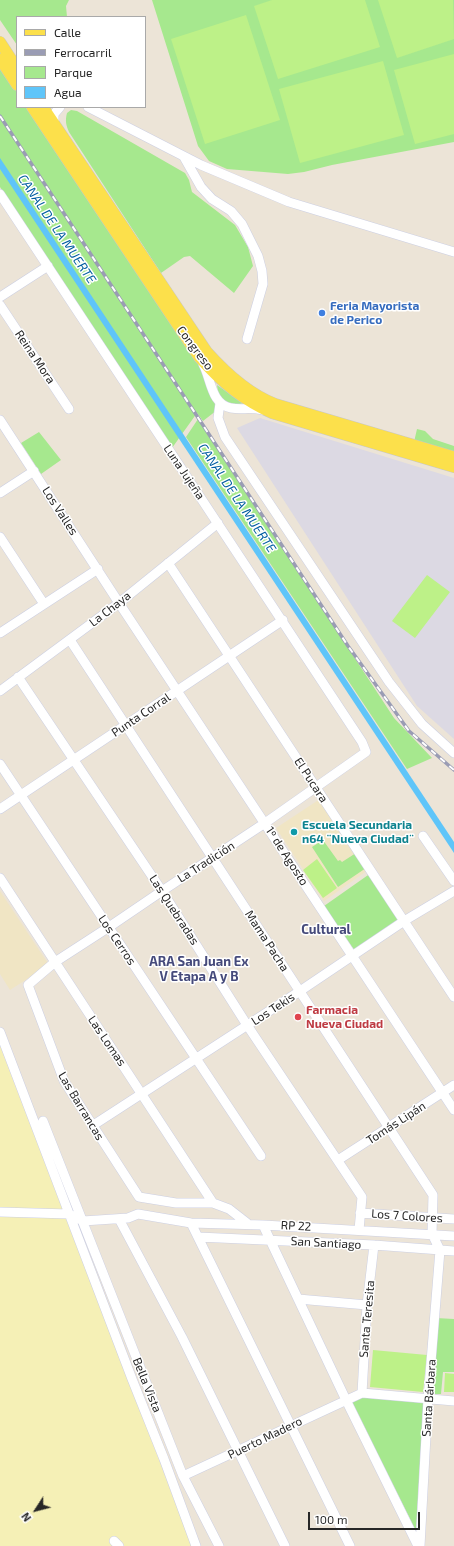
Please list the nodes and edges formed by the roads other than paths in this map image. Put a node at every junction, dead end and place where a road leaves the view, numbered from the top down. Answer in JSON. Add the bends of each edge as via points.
{"nodes":[{"id":1,"x":0,"y":42,"type":"edge"},
{"id":2,"x":0,"y":60,"type":"edge"},
{"id":3,"x":16,"y":66,"type":"edge"},
{"id":4,"x":16,"y":84,"type":"edge"},
{"id":5,"x":33,"y":108,"type":"edge"},
{"id":6,"x":44,"y":108,"type":"edge"},
{"id":7,"x":59,"y":108,"type":"edge"},
{"id":8,"x":90,"y":108,"type":"edge"},
{"id":9,"x":54,"y":123,"type":"junction"},
{"id":10,"x":183,"y":156,"type":"junction"},
{"id":11,"x":0,"y":194,"type":"edge"},
{"id":12,"x":454,"y":252,"type":"edge"},
{"id":13,"x":48,"y":266,"type":"junction"},
{"id":14,"x":0,"y":297,"type":"edge"},
{"id":15,"x":0,"y":305,"type":"edge"},
{"id":16,"x":247,"y":339,"type":"dead end"},
{"id":17,"x":199,"y":357,"type":"junction"},
{"id":18,"x":220,"y":403,"type":"junction"},
{"id":19,"x":69,"y":410,"type":"dead end"},
{"id":20,"x":267,"y":411,"type":"junction"},
{"id":21,"x":0,"y":420,"type":"edge"},
{"id":22,"x":454,"y":457,"type":"edge"},
{"id":23,"x":454,"y":467,"type":"edge"},
{"id":24,"x":34,"y":471,"type":"junction"},
{"id":25,"x":0,"y":493,"type":"edge"},
{"id":26,"x":218,"y":523,"type":"junction"},
{"id":27,"x":0,"y":537,"type":"edge"},
{"id":28,"x":168,"y":563,"type":"junction"},
{"id":29,"x":98,"y":569,"type":"junction"},
{"id":30,"x":119,"y":603,"type":"junction"},
{"id":31,"x":44,"y":604,"type":"junction"},
{"id":32,"x":283,"y":620,"type":"junction"},
{"id":33,"x":0,"y":634,"type":"edge"},
{"id":34,"x":70,"y":640,"type":"junction"},
{"id":35,"x":230,"y":656,"type":"junction"},
{"id":36,"x":18,"y":678,"type":"junction"},
{"id":37,"x":177,"y":690,"type":"junction"},
{"id":38,"x":0,"y":691,"type":"edge"},
{"id":39,"x":126,"y":725,"type":"junction"},
{"id":40,"x":366,"y":752,"type":"joint"},
{"id":41,"x":454,"y":753,"type":"edge"},
{"id":42,"x":73,"y":761,"type":"junction"},
{"id":43,"x":0,"y":764,"type":"edge"},
{"id":44,"x":316,"y":788,"type":"junction"},
{"id":45,"x":20,"y":795,"type":"junction"},
{"id":46,"x":0,"y":808,"type":"edge"},
{"id":47,"x":265,"y":823,"type":"junction"},
{"id":48,"x":423,"y":836,"type":"dead end"},
{"id":49,"x":212,"y":858,"type":"junction"},
{"id":50,"x":0,"y":878,"type":"edge"},
{"id":51,"x":454,"y":881,"type":"edge"},
{"id":52,"x":162,"y":891,"type":"junction"},
{"id":53,"x":454,"y":891,"type":"edge"},
{"id":54,"x":404,"y":922,"type":"junction"},
{"id":55,"x":109,"y":928,"type":"junction"},
{"id":56,"x":352,"y":956,"type":"junction"},
{"id":57,"x":55,"y":962,"type":"junction"},
{"id":58,"x":28,"y":985,"type":"joint"},
{"id":59,"x":300,"y":991,"type":"junction"},
{"id":60,"x":454,"y":997,"type":"edge"},
{"id":61,"x":248,"y":1025,"type":"junction"},
{"id":62,"x":0,"y":1032,"type":"edge"},
{"id":63,"x":196,"y":1059,"type":"junction"},
{"id":64,"x":454,"y":1085,"type":"edge"},
{"id":65,"x":443,"y":1092,"type":"junction"},
{"id":66,"x":142,"y":1094,"type":"junction"},
{"id":67,"x":454,"y":1110,"type":"edge"},
{"id":68,"x":43,"y":1121,"type":"dead end"},
{"id":69,"x":92,"y":1126,"type":"junction"},
{"id":70,"x":389,"y":1127,"type":"junction"},
{"id":71,"x":261,"y":1156,"type":"dead end"},
{"id":72,"x":338,"y":1160,"type":"junction"},
{"id":73,"x":214,"y":1203,"type":"junction"},
{"id":74,"x":0,"y":1212,"type":"edge"},
{"id":75,"x":360,"y":1213,"type":"junction"},
{"id":76,"x":69,"y":1214,"type":"junction"},
{"id":77,"x":432,"y":1218,"type":"junction"},
{"id":78,"x":119,"y":1219,"type":"junction"},
{"id":79,"x":454,"y":1219,"type":"edge"},
{"id":80,"x":83,"y":1220,"type":"junction"},
{"id":81,"x":191,"y":1223,"type":"junction"},
{"id":82,"x":247,"y":1223,"type":"dead end"},
{"id":83,"x":263,"y":1225,"type":"junction"},
{"id":84,"x":359,"y":1230,"type":"junction"},
{"id":85,"x":432,"y":1234,"type":"junction"},
{"id":86,"x":454,"y":1236,"type":"edge"},
{"id":87,"x":198,"y":1237,"type":"junction"},
{"id":88,"x":271,"y":1241,"type":"junction"},
{"id":89,"x":374,"y":1246,"type":"junction"},
{"id":90,"x":440,"y":1250,"type":"junction"},
{"id":91,"x":454,"y":1251,"type":"edge"},
{"id":92,"x":298,"y":1299,"type":"junction"},
{"id":93,"x":368,"y":1305,"type":"junction"},
{"id":94,"x":362,"y":1393,"type":"junction"},
{"id":95,"x":428,"y":1399,"type":"junction"},
{"id":96,"x":346,"y":1400,"type":"junction"},
{"id":97,"x":454,"y":1401,"type":"edge"},
{"id":98,"x":289,"y":1426,"type":"junction"},
{"id":99,"x":238,"y":1451,"type":"junction"},
{"id":100,"x":183,"y":1476,"type":"junction"},
{"id":101,"x":196,"y":1546,"type":"edge"},
{"id":102,"x":219,"y":1546,"type":"edge"},
{"id":103,"x":285,"y":1546,"type":"edge"},
{"id":104,"x":350,"y":1546,"type":"edge"},
{"id":105,"x":419,"y":1546,"type":"edge"}],
"edges":[{"from":1,"to":3,"type":"main road"},
{"from":2,"to":4,"type":"main road"},
{"from":5,"to":17,"type":"main road","name":"Congreso"},
{"from":6,"to":9,"type":"main road","name":"Congreso"},
{"from":7,"to":9,"type":"street","via":[[54,114]]},
{"from":8,"to":10,"type":"street"},
{"from":9,"to":22,"type":"main road","name":"Congreso","via":[[207,352],[233,377],[275,404]]},
{"from":10,"to":12,"type":"street","via":[[289,202]]},
{"from":10,"to":16,"type":"street","via":[[201,187],[212,199],[231,211],[242,224],[258,256],[263,284]]},
{"from":11,"to":13,"type":"street","name":"Luna Jujeña"},
{"from":13,"to":14,"type":"street"},
{"from":13,"to":26,"type":"street","name":"Luna Jujeña"},
{"from":15,"to":19,"type":"street","name":"Reina Mora"},
{"from":17,"to":18,"type":"street"},
{"from":17,"to":20,"type":"main road","name":"Congreso","via":[[231,388]]},
{"from":18,"to":20,"type":"street","via":[[233,409]]},
{"from":18,"to":41,"type":"street","via":[[218,418],[229,444],[389,682],[422,724]]},
{"from":20,"to":23,"type":"main road","name":"Congreso"},
{"from":21,"to":24,"type":"street","name":"Los Valles"},
{"from":24,"to":25,"type":"street"},
{"from":24,"to":29,"type":"street","name":"Los Valles"},
{"from":26,"to":28,"type":"street","name":"La Chaya"},
{"from":26,"to":32,"type":"street","name":"Luna Jujeña"},
{"from":27,"to":31,"type":"street"},
{"from":28,"to":30,"type":"street","name":"La Chaya"},
{"from":28,"to":35,"type":"street","name":"El Pucara"},
{"from":29,"to":30,"type":"street","name":"Los Valles"},
{"from":29,"to":31,"type":"street"},
{"from":30,"to":34,"type":"street","name":"La Chaya"},
{"from":30,"to":37,"type":"street","name":"1º de Agosto"},
{"from":31,"to":33,"type":"street"},
{"from":32,"to":35,"type":"street","name":"Punta Corral"},
{"from":32,"to":40,"type":"street","name":"Luna Jujeña"},
{"from":34,"to":36,"type":"street","name":"La Chaya"},
{"from":34,"to":39,"type":"street","name":"Mama Pacha"},
{"from":35,"to":37,"type":"street","name":"Punta Corral"},
{"from":35,"to":44,"type":"street","name":"El Pucara"},
{"from":36,"to":38,"type":"street","name":"La Chaya"},
{"from":36,"to":42,"type":"street","name":"Las Quebradas"},
{"from":37,"to":39,"type":"street","name":"Punta Corral"},
{"from":37,"to":47,"type":"street","name":"1º de Agosto"},
{"from":39,"to":42,"type":"street","name":"Punta Corral"},
{"from":39,"to":49,"type":"street","name":"Mama Pacha"},
{"from":40,"to":44,"type":"street","name":"La Tradición"},
{"from":42,"to":45,"type":"street","name":"Punta Corral"},
{"from":42,"to":52,"type":"street","name":"Las Quebradas"},
{"from":43,"to":45,"type":"street","name":"Los Cerros"},
{"from":44,"to":47,"type":"street","name":"La Tradición"},
{"from":44,"to":54,"type":"street","name":"El Pucara"},
{"from":45,"to":46,"type":"street","name":"Punta Corral"},
{"from":45,"to":55,"type":"street","name":"Los Cerros"},
{"from":47,"to":49,"type":"street","name":"La Tradición"},
{"from":47,"to":56,"type":"street","name":"1º de Agosto"},
{"from":48,"to":51,"type":"street"},
{"from":49,"to":52,"type":"street","name":"La Tradición"},
{"from":49,"to":59,"type":"street","name":"Mama Pacha"},
{"from":50,"to":57,"type":"street","name":"Las Lomas"},
{"from":52,"to":55,"type":"street","name":"La Tradición"},
{"from":52,"to":61,"type":"street","name":"Las Quebradas"},
{"from":53,"to":54,"type":"street","name":"Los Tekis"},
{"from":54,"to":56,"type":"street","name":"Los Tekis"},
{"from":54,"to":60,"type":"street","name":"El Pucara"},
{"from":55,"to":57,"type":"street","name":"La Tradición"},
{"from":55,"to":63,"type":"street","name":"Los Cerros"},
{"from":56,"to":59,"type":"street","name":"Los Tekis"},
{"from":56,"to":65,"type":"street","name":"1º de Agosto"},
{"from":57,"to":58,"type":"street","name":"La Tradición"},
{"from":57,"to":66,"type":"street","name":"Las Lomas"},
{"from":58,"to":69,"type":"street","name":"Las Barrancas","via":[[64,1081]]},
{"from":59,"to":61,"type":"street","name":"Los Tekis"},
{"from":59,"to":70,"type":"street","name":"Mama Pacha"},
{"from":61,"to":63,"type":"street","name":"Los Tekis"},
{"from":61,"to":72,"type":"street","name":"Las Quebradas"},
{"from":62,"to":76,"type":"street"},
{"from":63,"to":66,"type":"street","name":"Los Tekis"},
{"from":63,"to":71,"type":"street","name":"Los Cerros"},
{"from":64,"to":65,"type":"street","name":"Tomás Lipán"},
{"from":65,"to":67,"type":"street","name":"1º de Agosto"},
{"from":65,"to":70,"type":"street","name":"Tomás Lipán"},
{"from":66,"to":69,"type":"street","name":"Los Tekis"},
{"from":66,"to":73,"type":"street","name":"Las Lomas"},
{"from":68,"to":80,"type":"street","name":"Bella Vista"},
{"from":69,"to":73,"type":"street","name":"Las Barrancas","via":[[139,1197],[176,1203]]},
{"from":70,"to":72,"type":"street","name":"Tomás Lipán"},
{"from":70,"to":77,"type":"street","name":"Mama Pacha","via":[[433,1195]]},
{"from":72,"to":75,"type":"street","name":"Las Quebradas","via":[[362,1197]]},
{"from":73,"to":82,"type":"street","via":[[229,1209]]},
{"from":74,"to":76,"type":"street"},
{"from":75,"to":77,"type":"street","name":"Los 7 Colores"},
{"from":75,"to":84,"type":"street","name":"Las Quebradas"},
{"from":76,"to":80,"type":"street"},
{"from":76,"to":101,"type":"street"},
{"from":77,"to":79,"type":"street","name":"Los 7 Colores"},
{"from":77,"to":85,"type":"street","name":"Mama Pacha"},
{"from":78,"to":80,"type":"street"},
{"from":78,"to":81,"type":"street","name":"RP 22","via":[[138,1214]]},
{"from":78,"to":99,"type":"street","via":[[182,1337]]},
{"from":80,"to":100,"type":"street","name":"Bella Vista"},
{"from":81,"to":83,"type":"street","name":"RP 22"},
{"from":81,"to":87,"type":"street"},
{"from":83,"to":84,"type":"street","name":"RP 22"},
{"from":83,"to":88,"type":"street"},
{"from":84,"to":85,"type":"street","name":"RP 22"},
{"from":85,"to":86,"type":"street","name":"RP 22"},
{"from":85,"to":90,"type":"street","name":"Mama Pacha"},
{"from":87,"to":88,"type":"street","name":"San Santiago"},
{"from":87,"to":98,"type":"street"},
{"from":88,"to":89,"type":"street","name":"San Santiago"},
{"from":88,"to":92,"type":"street"},
{"from":89,"to":90,"type":"street","name":"San Santiago"},
{"from":89,"to":93,"type":"street","name":"Santa Teresita"},
{"from":90,"to":91,"type":"street","name":"San Santiago"},
{"from":90,"to":95,"type":"street","name":"Santa Bárbara"},
{"from":92,"to":93,"type":"street"},
{"from":92,"to":96,"type":"street"},
{"from":93,"to":94,"type":"street","name":"Santa Teresita"},
{"from":94,"to":95,"type":"street"},
{"from":94,"to":96,"type":"street","name":"Puerto Madero"},
{"from":95,"to":97,"type":"street"},
{"from":95,"to":105,"type":"street","name":"Santa Bárbara"},
{"from":96,"to":98,"type":"street","name":"Puerto Madero"},
{"from":96,"to":105,"type":"street"},
{"from":98,"to":99,"type":"street","name":"Puerto Madero"},
{"from":98,"to":104,"type":"street"},
{"from":99,"to":100,"type":"street","name":"Puerto Madero"},
{"from":99,"to":103,"type":"street"},
{"from":100,"to":102,"type":"street","name":"Bella Vista"}]}
